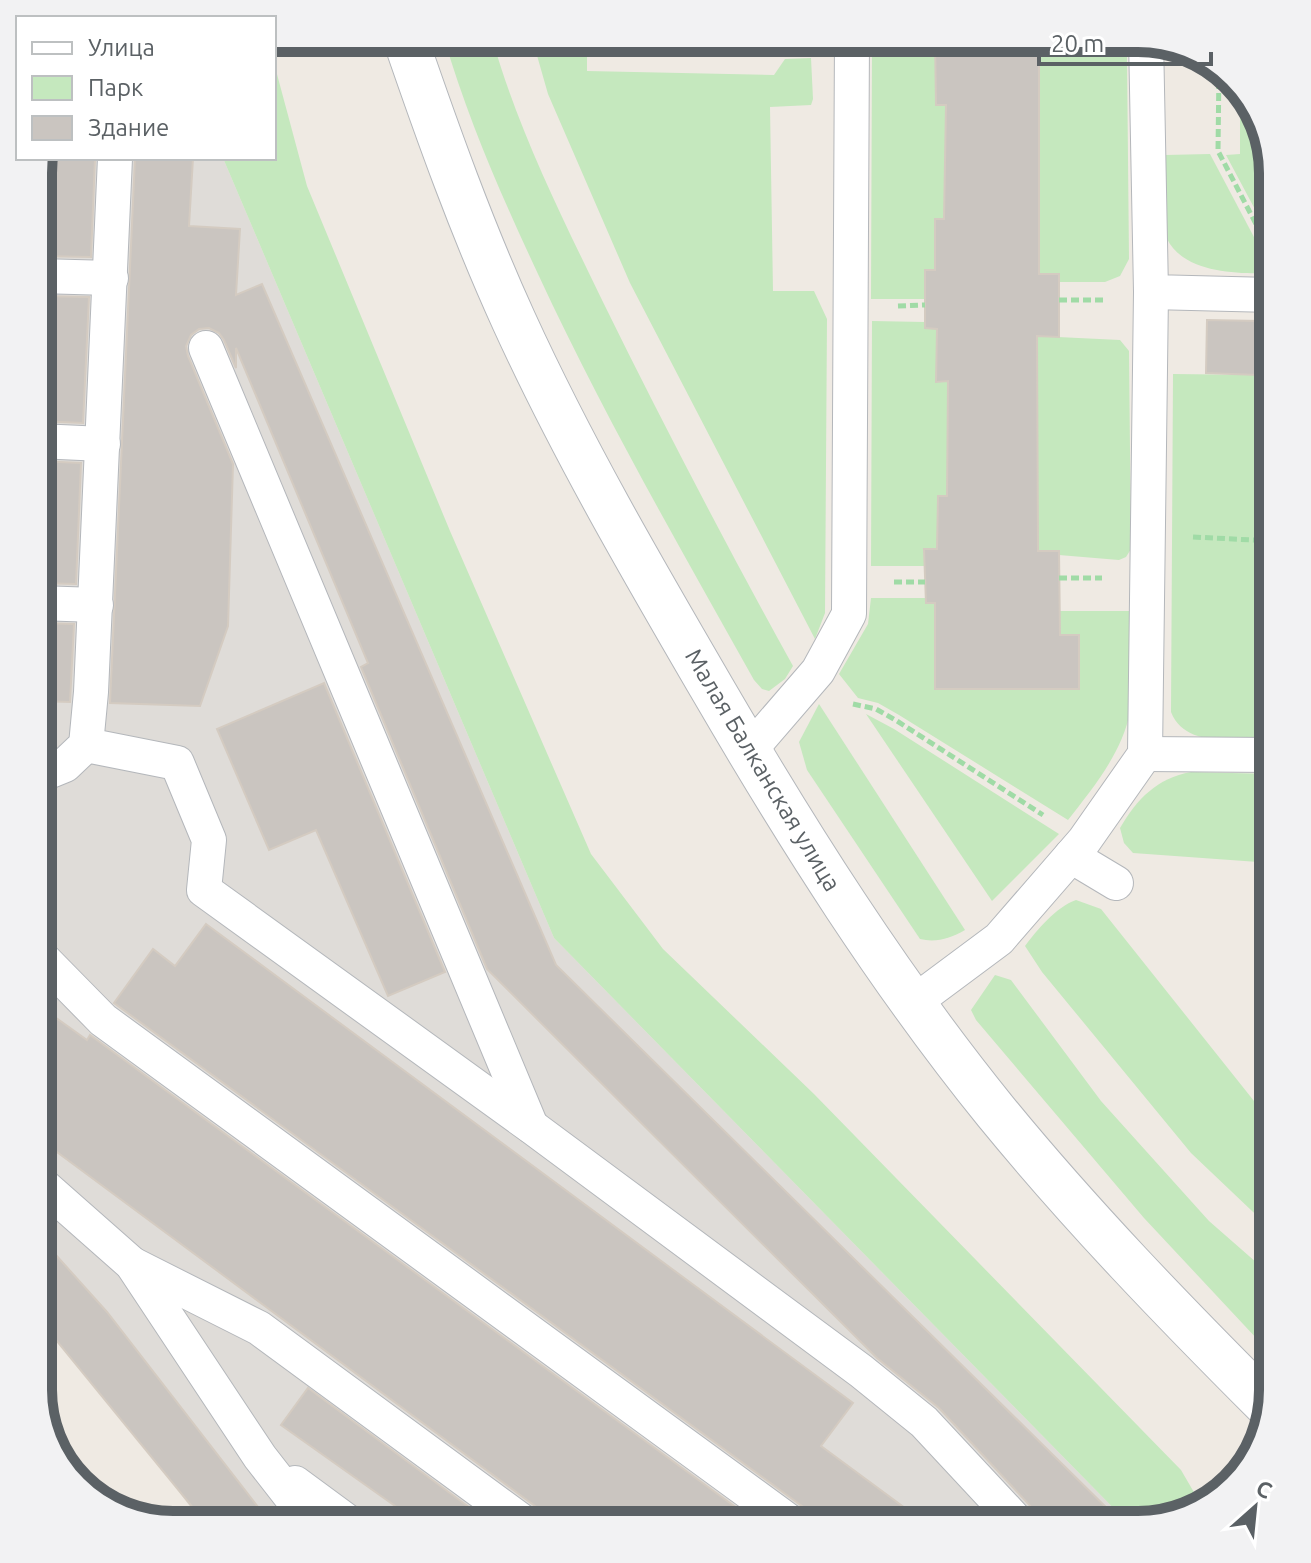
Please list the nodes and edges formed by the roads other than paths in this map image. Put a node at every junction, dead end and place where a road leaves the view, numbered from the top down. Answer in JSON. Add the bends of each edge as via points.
{"nodes":[{"id":1,"x":410,"y":52,"type":"edge"},
{"id":2,"x":852,"y":52,"type":"edge"},
{"id":3,"x":1146,"y":52,"type":"edge"},
{"id":4,"x":115,"y":160,"type":"edge"},
{"id":5,"x":52,"y":276,"type":"edge"},
{"id":6,"x":111,"y":278,"type":"junction"},
{"id":7,"x":1151,"y":292,"type":"junction"},
{"id":8,"x":1259,"y":295,"type":"edge"},
{"id":9,"x":206,"y":348,"type":"dead end"},
{"id":10,"x":52,"y":442,"type":"edge"},
{"id":11,"x":103,"y":444,"type":"junction"},
{"id":12,"x":52,"y":603,"type":"edge"},
{"id":13,"x":96,"y":605,"type":"junction"},
{"id":14,"x":86,"y":745,"type":"junction"},
{"id":15,"x":749,"y":751,"type":"junction"},
{"id":16,"x":1145,"y":754,"type":"junction"},
{"id":17,"x":1259,"y":755,"type":"edge"},
{"id":18,"x":52,"y":770,"type":"edge"},
{"id":19,"x":1071,"y":856,"type":"junction"},
{"id":20,"x":1116,"y":883,"type":"dead end"},
{"id":21,"x":52,"y":968,"type":"edge"},
{"id":22,"x":913,"y":1003,"type":"junction"},
{"id":23,"x":532,"y":1127,"type":"junction"},
{"id":24,"x":52,"y":1193,"type":"edge"},
{"id":25,"x":132,"y":1264,"type":"junction"},
{"id":26,"x":1258,"y":1396,"type":"edge"},
{"id":27,"x":260,"y":1457,"type":"junction"},
{"id":28,"x":302,"y":1511,"type":"edge"},
{"id":29,"x":333,"y":1511,"type":"edge"},
{"id":30,"x":508,"y":1511,"type":"edge"},
{"id":31,"x":775,"y":1511,"type":"edge"},
{"id":32,"x":1007,"y":1511,"type":"edge"}],
"edges":[{"from":1,"to":15,"type":"street","name":"Малая Балканская улица","via":[[469,218],[558,412]]},
{"from":2,"to":15,"type":"lane","via":[[849,614],[818,671]]},
{"from":3,"to":7,"type":"lane"},
{"from":4,"to":6,"type":"lane"},
{"from":5,"to":6,"type":"lane"},
{"from":6,"to":11,"type":"lane"},
{"from":7,"to":8,"type":"lane"},
{"from":7,"to":16,"type":"lane"},
{"from":9,"to":23,"type":"lane"},
{"from":10,"to":11,"type":"lane"},
{"from":11,"to":13,"type":"lane"},
{"from":12,"to":13,"type":"lane"},
{"from":13,"to":14,"type":"lane"},
{"from":14,"to":18,"type":"lane"},
{"from":14,"to":23,"type":"lane","via":[[177,763],[209,840],[204,890]]},
{"from":15,"to":22,"type":"street","name":"Малая Балканская улица"},
{"from":16,"to":17,"type":"lane"},
{"from":16,"to":19,"type":"lane"},
{"from":19,"to":20,"type":"lane"},
{"from":19,"to":22,"type":"lane","via":[[999,939]]},
{"from":21,"to":31,"type":"lane","via":[[103,1020]]},
{"from":22,"to":26,"type":"street","name":"Малая Балканская улица","via":[[995,1111],[1099,1233]]},
{"from":23,"to":32,"type":"lane","via":[[861,1371],[913,1414]]},
{"from":24,"to":25,"type":"lane"},
{"from":25,"to":27,"type":"lane"},
{"from":25,"to":30,"type":"lane","via":[[259,1328]]},
{"from":27,"to":28,"type":"lane"},
{"from":27,"to":29,"type":"lane"}]}
